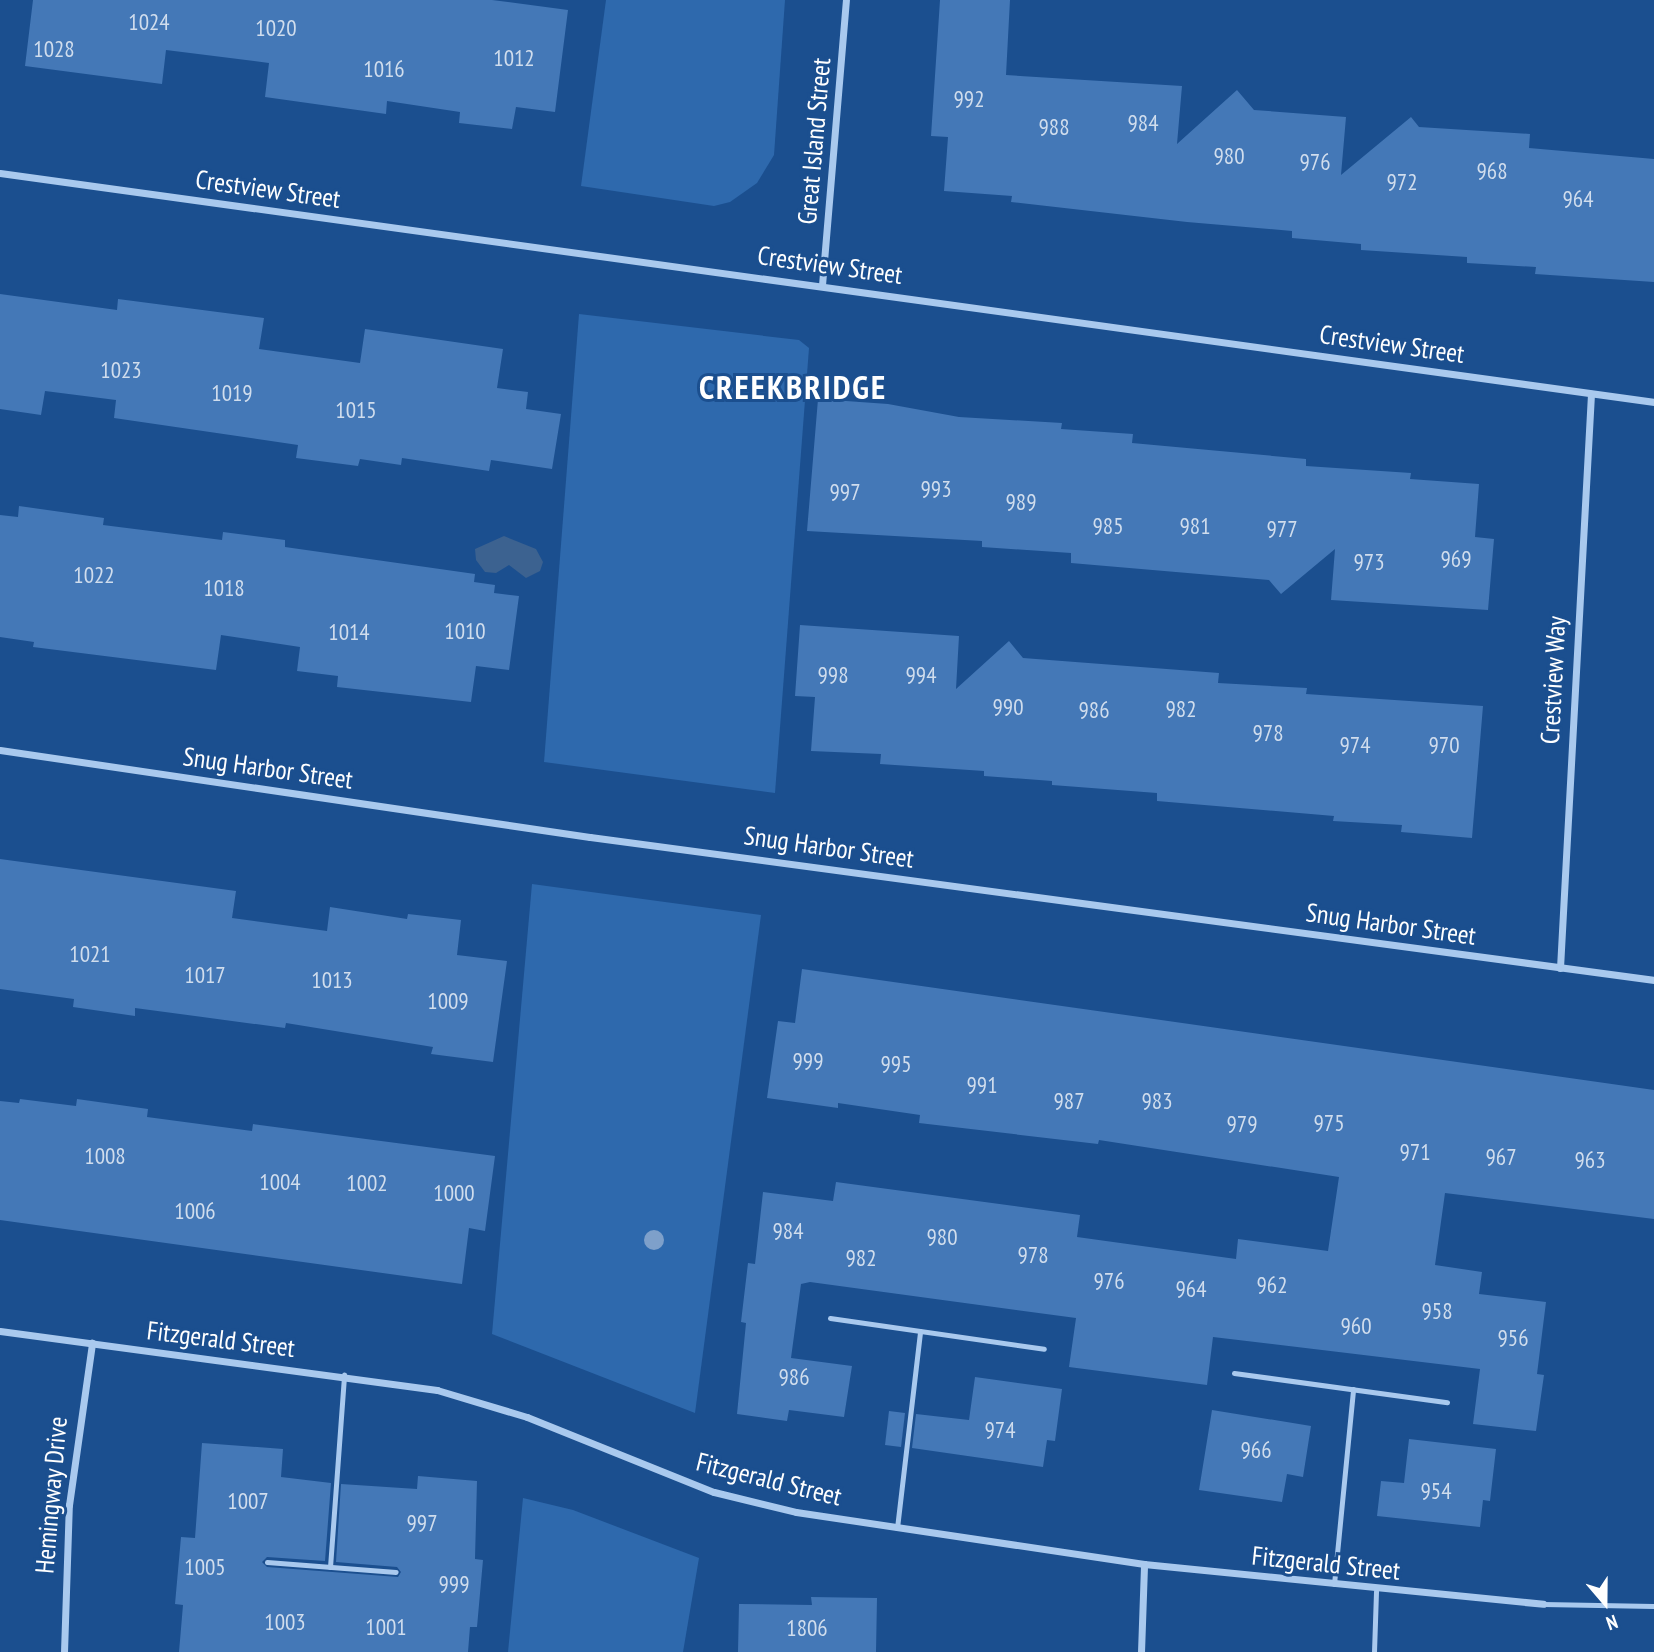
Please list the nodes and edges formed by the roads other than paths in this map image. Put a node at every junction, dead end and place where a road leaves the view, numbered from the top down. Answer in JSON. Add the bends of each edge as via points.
{"nodes":[{"id":1,"x":846,"y":0,"type":"edge"},
{"id":2,"x":0,"y":173,"type":"edge"},
{"id":3,"x":822,"y":285,"type":"junction"},
{"id":4,"x":1591,"y":394,"type":"junction"},
{"id":5,"x":1654,"y":402,"type":"edge"},
{"id":6,"x":0,"y":750,"type":"edge"},
{"id":7,"x":1560,"y":968,"type":"junction"},
{"id":8,"x":1654,"y":980,"type":"edge"},
{"id":9,"x":830,"y":1318,"type":"dead end"},
{"id":10,"x":0,"y":1331,"type":"edge"},
{"id":11,"x":920,"y":1331,"type":"junction"},
{"id":12,"x":92,"y":1343,"type":"junction"},
{"id":13,"x":1044,"y":1349,"type":"dead end"},
{"id":14,"x":1234,"y":1373,"type":"dead end"},
{"id":15,"x":344,"y":1376,"type":"junction"},
{"id":16,"x":1353,"y":1389,"type":"junction"},
{"id":17,"x":1447,"y":1402,"type":"dead end"},
{"id":18,"x":897,"y":1528,"type":"junction"},
{"id":19,"x":267,"y":1562,"type":"dead end"},
{"id":20,"x":1144,"y":1564,"type":"junction"},
{"id":21,"x":330,"y":1567,"type":"junction"},
{"id":22,"x":396,"y":1572,"type":"dead end"},
{"id":23,"x":1334,"y":1586,"type":"junction"},
{"id":24,"x":1376,"y":1591,"type":"junction"},
{"id":25,"x":1543,"y":1604,"type":"joint"},
{"id":26,"x":1654,"y":1606,"type":"edge"},
{"id":27,"x":64,"y":1652,"type":"edge"},
{"id":28,"x":1141,"y":1652,"type":"edge"},
{"id":29,"x":1374,"y":1652,"type":"edge"}],
"edges":[{"from":1,"to":3,"type":"street","name":"Great Island Street"},
{"from":2,"to":3,"type":"street","name":"Crestview Street"},
{"from":3,"to":4,"type":"street","name":"Crestview Street"},
{"from":4,"to":5,"type":"street","name":"Crestview Street"},
{"from":4,"to":7,"type":"street","name":"Crestview Way"},
{"from":6,"to":7,"type":"street","name":"Snug Harbor Street","via":[[590,837]]},
{"from":7,"to":8,"type":"street","name":"Snug Harbor Street"},
{"from":9,"to":11,"type":"lane"},
{"from":10,"to":12,"type":"street","name":"Fitzgerald Street"},
{"from":11,"to":13,"type":"lane"},
{"from":11,"to":18,"type":"lane"},
{"from":12,"to":15,"type":"street","name":"Fitzgerald Street"},
{"from":12,"to":27,"type":"street","name":"Hemingway Drive","via":[[69,1504]]},
{"from":14,"to":16,"type":"lane"},
{"from":15,"to":18,"type":"street","name":"Fitzgerald Street","via":[[483,1402],[754,1503]]},
{"from":15,"to":21,"type":"lane"},
{"from":16,"to":17,"type":"lane"},
{"from":16,"to":23,"type":"lane"},
{"from":18,"to":20,"type":"street","name":"Fitzgerald Street"},
{"from":19,"to":21,"type":"lane"},
{"from":20,"to":23,"type":"street","name":"Fitzgerald Street"},
{"from":20,"to":28,"type":"street"},
{"from":21,"to":22,"type":"lane"},
{"from":23,"to":24,"type":"street","name":"Fitzgerald Street"},
{"from":24,"to":25,"type":"street","name":"Fitzgerald Street"},
{"from":24,"to":29,"type":"lane"},
{"from":25,"to":26,"type":"lane"}]}
